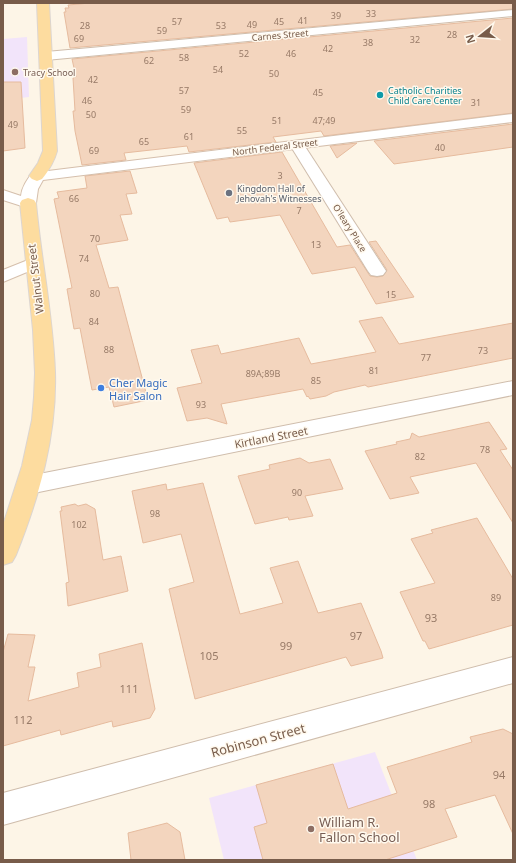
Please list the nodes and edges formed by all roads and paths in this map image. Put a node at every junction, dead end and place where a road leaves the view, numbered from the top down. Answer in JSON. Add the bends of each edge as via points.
{"nodes":[{"id":1,"x":43,"y":3,"type":"edge"},
{"id":2,"x":513,"y":13,"type":"edge"},
{"id":3,"x":46,"y":56,"type":"junction"},
{"id":4,"x":513,"y":118,"type":"edge"},
{"id":5,"x":297,"y":145,"type":"junction"},
{"id":6,"x":37,"y":176,"type":"junction"},
{"id":7,"x":3,"y":195,"type":"edge"},
{"id":8,"x":28,"y":203,"type":"junction"},
{"id":9,"x":33,"y":263,"type":"junction"},
{"id":10,"x":377,"y":271,"type":"dead end"},
{"id":11,"x":3,"y":277,"type":"edge"},
{"id":12,"x":513,"y":388,"type":"edge"},
{"id":13,"x":29,"y":485,"type":"junction"},
{"id":14,"x":3,"y":555,"type":"edge"},
{"id":15,"x":513,"y":670,"type":"edge"},
{"id":16,"x":3,"y":809,"type":"edge"}],
"edges":[{"from":1,"to":3,"type":"main road","name":"Walnut Street"},
{"from":2,"to":3,"type":"street","name":"Carnes Street"},
{"from":3,"to":6,"type":"main road","name":"Walnut Street","via":[[50,151]]},
{"from":4,"to":5,"type":"street","name":"North Federal Street"},
{"from":5,"to":6,"type":"street","name":"North Federal Street"},
{"from":5,"to":10,"type":"street","name":"O'leary Place"},
{"from":6,"to":8,"type":"street","name":"Walnut Street","via":[[30,189]]},
{"from":7,"to":8,"type":"street"},
{"from":8,"to":9,"type":"main road","name":"Walnut Street"},
{"from":9,"to":11,"type":"street"},
{"from":9,"to":13,"type":"main road","name":"Walnut Street","via":[[45,380],[39,438]]},
{"from":12,"to":13,"type":"street","name":"Kirtland Street"},
{"from":13,"to":14,"type":"main road","name":"Walnut Street"},
{"from":15,"to":16,"type":"street","name":"Robinson Street"}]}
